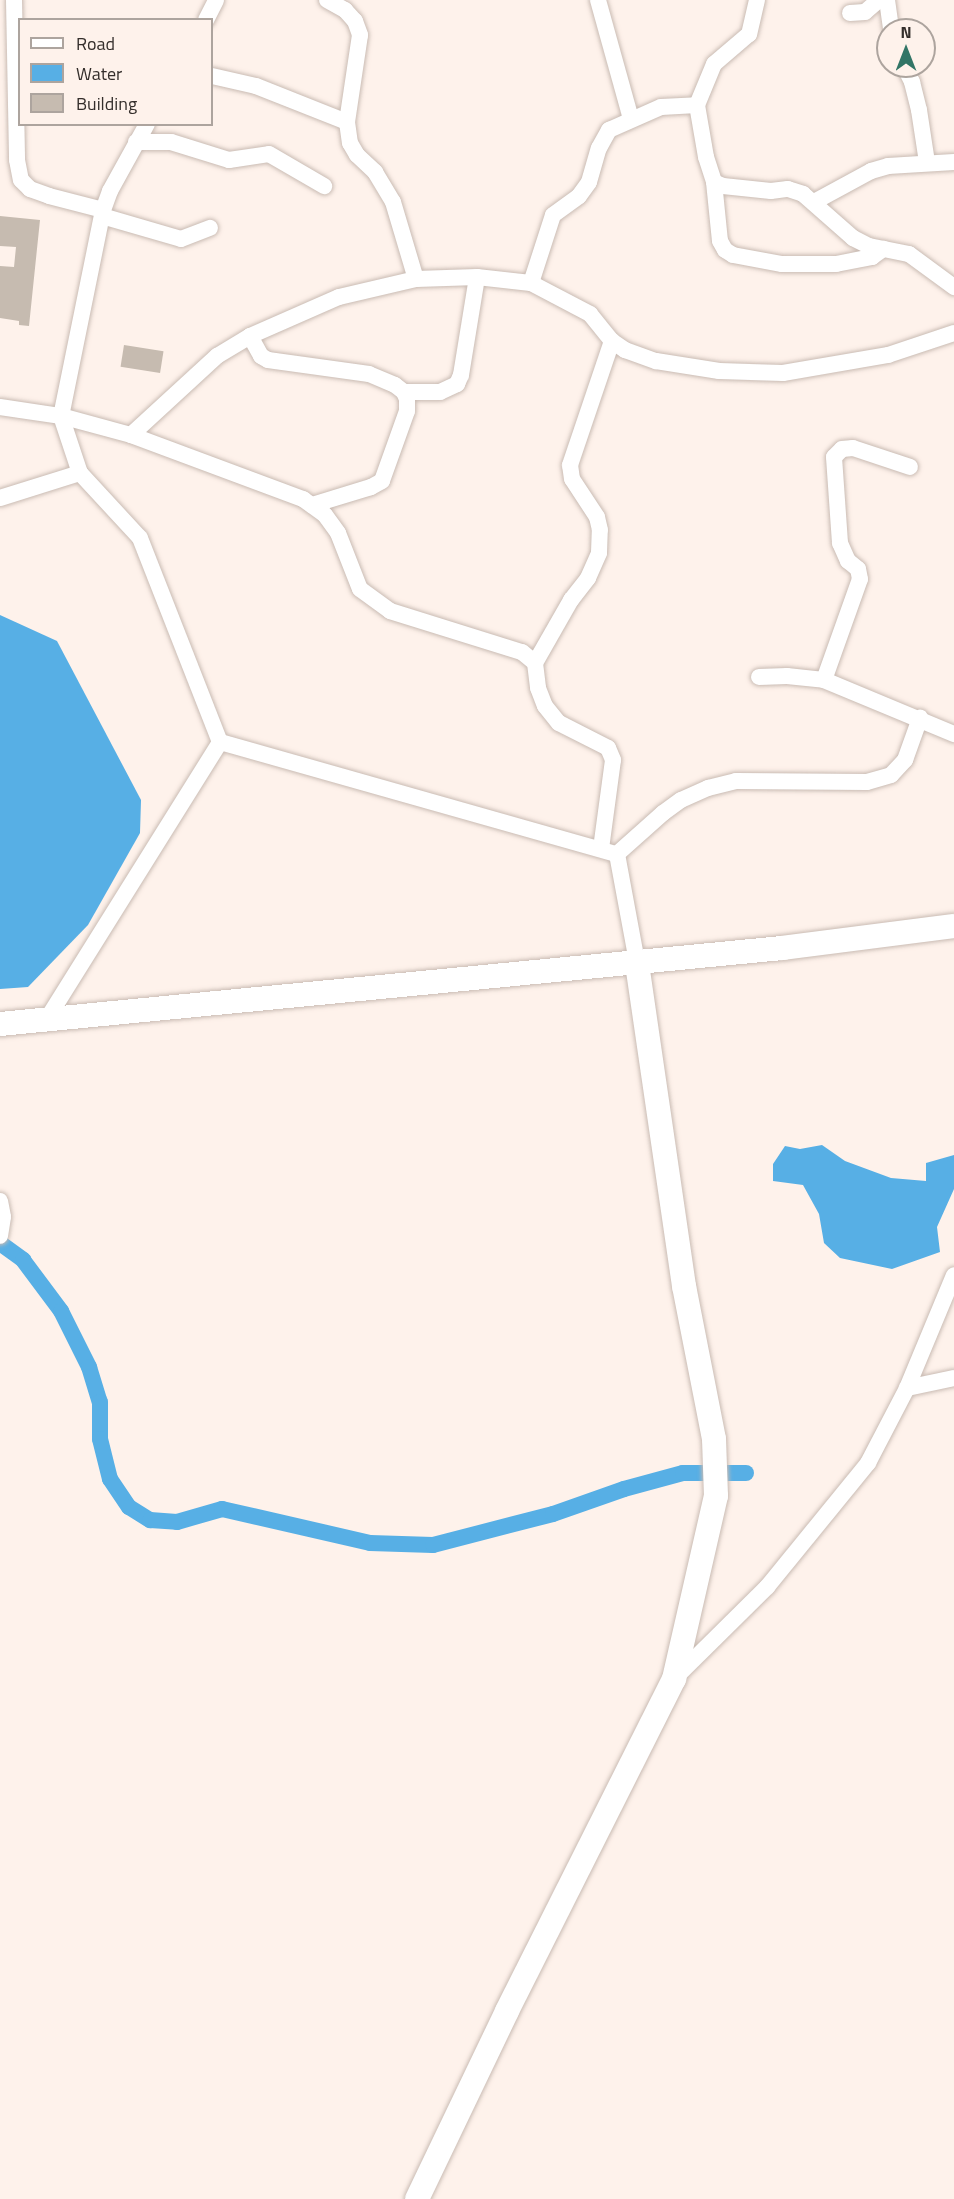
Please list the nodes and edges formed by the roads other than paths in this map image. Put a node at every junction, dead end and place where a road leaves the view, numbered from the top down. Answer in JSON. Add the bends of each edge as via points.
{"nodes":[{"id":1,"x":14,"y":0,"type":"edge"},
{"id":2,"x":216,"y":0,"type":"edge"},
{"id":3,"x":327,"y":0,"type":"edge"},
{"id":4,"x":598,"y":0,"type":"edge"},
{"id":5,"x":757,"y":0,"type":"edge"},
{"id":6,"x":879,"y":0,"type":"edge"},
{"id":7,"x":887,"y":0,"type":"edge"},
{"id":8,"x":850,"y":13,"type":"dead end"},
{"id":9,"x":207,"y":18,"type":"edge"},
{"id":10,"x":889,"y":18,"type":"edge"},
{"id":11,"x":8,"y":48,"type":"edge"},
{"id":12,"x":213,"y":76,"type":"edge"},
{"id":13,"x":910,"y":78,"type":"edge"},
{"id":14,"x":698,"y":105,"type":"junction"},
{"id":15,"x":631,"y":119,"type":"junction"},
{"id":16,"x":347,"y":122,"type":"junction"},
{"id":17,"x":146,"y":126,"type":"edge"},
{"id":18,"x":136,"y":142,"type":"junction"},
{"id":19,"x":927,"y":162,"type":"junction"},
{"id":20,"x":954,"y":162,"type":"edge"},
{"id":21,"x":714,"y":182,"type":"junction"},
{"id":22,"x":324,"y":186,"type":"dead end"},
{"id":23,"x":814,"y":202,"type":"junction"},
{"id":24,"x":103,"y":213,"type":"junction"},
{"id":25,"x":210,"y":228,"type":"dead end"},
{"id":26,"x":883,"y":249,"type":"junction"},
{"id":27,"x":477,"y":277,"type":"junction"},
{"id":28,"x":416,"y":279,"type":"junction"},
{"id":29,"x":531,"y":283,"type":"junction"},
{"id":30,"x":954,"y":287,"type":"edge"},
{"id":31,"x":954,"y":333,"type":"edge"},
{"id":32,"x":250,"y":336,"type":"junction"},
{"id":33,"x":612,"y":340,"type":"junction"},
{"id":34,"x":404,"y":392,"type":"junction"},
{"id":35,"x":0,"y":407,"type":"edge"},
{"id":36,"x":61,"y":416,"type":"junction"},
{"id":37,"x":131,"y":435,"type":"junction"},
{"id":38,"x":910,"y":467,"type":"dead end"},
{"id":39,"x":80,"y":473,"type":"junction"},
{"id":40,"x":0,"y":498,"type":"edge"},
{"id":41,"x":312,"y":505,"type":"junction"},
{"id":42,"x":535,"y":663,"type":"junction"},
{"id":43,"x":759,"y":677,"type":"dead end"},
{"id":44,"x":824,"y":680,"type":"junction"},
{"id":45,"x":920,"y":718,"type":"junction"},
{"id":46,"x":954,"y":734,"type":"edge"},
{"id":47,"x":220,"y":742,"type":"junction"},
{"id":48,"x":609,"y":851,"type":"junction"},
{"id":49,"x":954,"y":926,"type":"edge"},
{"id":50,"x":637,"y":962,"type":"junction"},
{"id":51,"x":47,"y":1019,"type":"junction"},
{"id":52,"x":0,"y":1024,"type":"edge"},
{"id":53,"x":0,"y":1201,"type":"edge"},
{"id":54,"x":0,"y":1236,"type":"edge"},
{"id":55,"x":954,"y":1275,"type":"edge"},
{"id":56,"x":954,"y":1378,"type":"edge"},
{"id":57,"x":907,"y":1388,"type":"junction"},
{"id":58,"x":674,"y":1679,"type":"junction"},
{"id":59,"x":417,"y":2199,"type":"edge"}],
"edges":[{"from":1,"to":11,"type":"street"},
{"from":2,"to":9,"type":"street"},
{"from":3,"to":16,"type":"street","via":[[345,10],[360,35]]},
{"from":4,"to":15,"type":"street"},
{"from":5,"to":14,"type":"street","via":[[749,34],[714,64]]},
{"from":6,"to":8,"type":"street","via":[[865,12]]},
{"from":7,"to":10,"type":"street"},
{"from":11,"to":24,"type":"street","via":[[21,180],[30,189]]},
{"from":12,"to":16,"type":"street","via":[[256,86]]},
{"from":13,"to":19,"type":"street"},
{"from":14,"to":15,"type":"street","via":[[661,107]]},
{"from":14,"to":21,"type":"street"},
{"from":15,"to":29,"type":"street","via":[[609,130],[589,182],[579,196],[553,215]]},
{"from":16,"to":28,"type":"street","via":[[350,143],[375,172],[393,202]]},
{"from":17,"to":18,"type":"street"},
{"from":18,"to":22,"type":"street","via":[[171,142],[229,160],[269,154]]},
{"from":18,"to":24,"type":"street"},
{"from":19,"to":20,"type":"street"},
{"from":19,"to":23,"type":"street","via":[[871,171]]},
{"from":21,"to":23,"type":"street","via":[[771,191],[788,189]]},
{"from":21,"to":26,"type":"street","via":[[720,241],[733,255],[782,264],[836,264],[872,257]]},
{"from":23,"to":26,"type":"street","via":[[853,238]]},
{"from":24,"to":25,"type":"street","via":[[181,239]]},
{"from":24,"to":36,"type":"street"},
{"from":26,"to":30,"type":"street","via":[[909,254]]},
{"from":27,"to":28,"type":"street"},
{"from":27,"to":29,"type":"street"},
{"from":27,"to":34,"type":"street","via":[[461,375],[456,384],[440,392]]},
{"from":28,"to":32,"type":"street","via":[[339,297]]},
{"from":29,"to":33,"type":"street","via":[[590,314]]},
{"from":31,"to":33,"type":"street","via":[[888,355],[783,373],[719,371],[656,361],[625,350]]},
{"from":32,"to":34,"type":"street","via":[[261,356],[268,360],[369,374]]},
{"from":32,"to":37,"type":"street","via":[[217,356]]},
{"from":33,"to":42,"type":"street","via":[[570,465],[572,479],[597,518],[599,553],[588,578]]},
{"from":34,"to":41,"type":"street","via":[[407,411],[382,482]]},
{"from":35,"to":36,"type":"street"},
{"from":36,"to":37,"type":"street"},
{"from":36,"to":39,"type":"street"},
{"from":37,"to":41,"type":"street","via":[[276,487]]},
{"from":38,"to":44,"type":"street","via":[[853,448],[842,449],[834,457],[840,543],[848,561],[858,569],[860,579]]},
{"from":39,"to":40,"type":"street"},
{"from":39,"to":47,"type":"street","via":[[141,537]]},
{"from":41,"to":42,"type":"street","via":[[338,533],[360,589],[390,611],[522,652]]},
{"from":42,"to":48,"type":"street","via":[[545,706],[559,723],[608,748],[613,760]]},
{"from":43,"to":44,"type":"street"},
{"from":44,"to":45,"type":"street"},
{"from":45,"to":46,"type":"street"},
{"from":45,"to":48,"type":"street","via":[[905,760],[891,775],[867,782],[736,781],[708,788],[681,800]]},
{"from":47,"to":48,"type":"street"},
{"from":47,"to":51,"type":"street"},
{"from":48,"to":50,"type":"street"},
{"from":49,"to":50,"type":"main road"},
{"from":50,"to":51,"type":"main road"},
{"from":50,"to":58,"type":"main road","via":[[684,1286],[714,1439],[716,1496]]},
{"from":51,"to":52,"type":"main road"},
{"from":53,"to":54,"type":"street"},
{"from":55,"to":57,"type":"street"},
{"from":56,"to":57,"type":"street"},
{"from":57,"to":58,"type":"street","via":[[868,1463],[766,1587]]},
{"from":58,"to":59,"type":"main road","via":[[512,2000]]}]}
